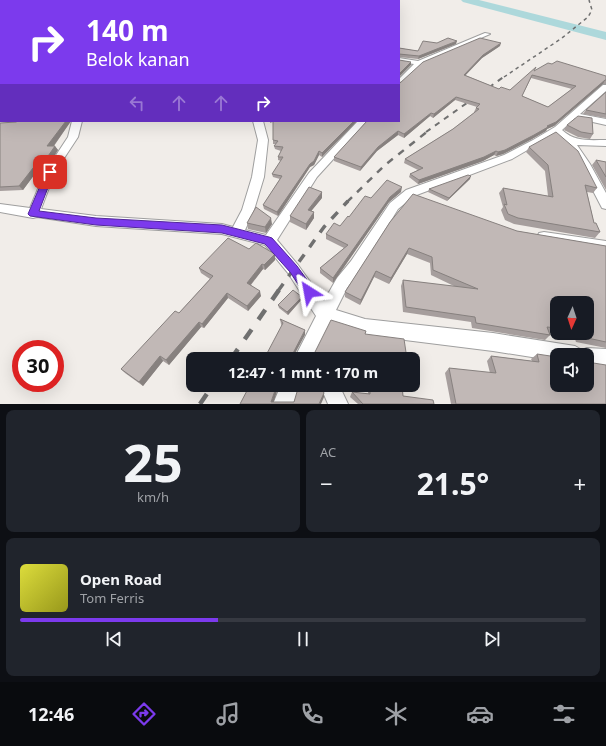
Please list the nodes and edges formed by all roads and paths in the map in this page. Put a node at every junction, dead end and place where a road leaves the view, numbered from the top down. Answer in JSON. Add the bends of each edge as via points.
{"nodes":[{"id":1,"x":52,"y":0,"type":"edge"},
{"id":2,"x":65,"y":0,"type":"edge"},
{"id":3,"x":487,"y":34,"type":"dead end"},
{"id":4,"x":400,"y":60,"type":"edge"},
{"id":5,"x":419,"y":63,"type":"junction"},
{"id":6,"x":400,"y":82,"type":"edge"},
{"id":7,"x":606,"y":87,"type":"edge"},
{"id":8,"x":573,"y":116,"type":"junction"},
{"id":9,"x":78,"y":122,"type":"edge"},
{"id":10,"x":258,"y":122,"type":"edge"},
{"id":11,"x":363,"y":122,"type":"edge"},
{"id":12,"x":606,"y":122,"type":"edge"},
{"id":13,"x":558,"y":132,"type":"junction"},
{"id":14,"x":606,"y":143,"type":"edge"},
{"id":15,"x":410,"y":193,"type":"junction"},
{"id":16,"x":430,"y":201,"type":"edge"},
{"id":17,"x":606,"y":205,"type":"edge"},
{"id":18,"x":0,"y":208,"type":"edge"},
{"id":19,"x":33,"y":214,"type":"junction"},
{"id":20,"x":237,"y":232,"type":"junction"},
{"id":21,"x":533,"y":234,"type":"edge"},
{"id":22,"x":269,"y":241,"type":"junction"},
{"id":23,"x":606,"y":246,"type":"edge"},
{"id":24,"x":324,"y":314,"type":"junction"},
{"id":25,"x":550,"y":351,"type":"edge"},
{"id":26,"x":308,"y":352,"type":"edge"},
{"id":27,"x":594,"y":357,"type":"edge"},
{"id":28,"x":606,"y":358,"type":"edge"},
{"id":29,"x":288,"y":392,"type":"edge"},
{"id":30,"x":332,"y":392,"type":"edge"},
{"id":31,"x":282,"y":404,"type":"edge"},
{"id":32,"x":338,"y":404,"type":"edge"}],
"edges":[{"from":1,"to":2,"type":"street"},
{"from":3,"to":5,"type":"street"},
{"from":4,"to":5,"type":"street"},
{"from":5,"to":6,"type":"street"},
{"from":7,"to":8,"type":"street"},
{"from":8,"to":12,"type":"street"},
{"from":8,"to":13,"type":"street"},
{"from":9,"to":19,"type":"street","via":[[73,137],[50,172]]},
{"from":10,"to":20,"type":"street","via":[[262,140],[258,177],[248,210]]},
{"from":11,"to":22,"type":"street","via":[[313,175]]},
{"from":13,"to":14,"type":"street","via":[[575,142]]},
{"from":13,"to":15,"type":"street","via":[[508,157]]},
{"from":13,"to":17,"type":"street","via":[[578,153]]},
{"from":15,"to":16,"type":"street"},
{"from":15,"to":24,"type":"street","via":[[394,206]]},
{"from":18,"to":19,"type":"street"},
{"from":19,"to":20,"type":"street"},
{"from":20,"to":22,"type":"street"},
{"from":21,"to":23,"type":"street"},
{"from":22,"to":24,"type":"street","via":[[294,269]]},
{"from":24,"to":25,"type":"street","via":[[365,327]]},
{"from":24,"to":26,"type":"street"},
{"from":27,"to":28,"type":"street"},
{"from":29,"to":31,"type":"street"},
{"from":30,"to":32,"type":"street"}]}
